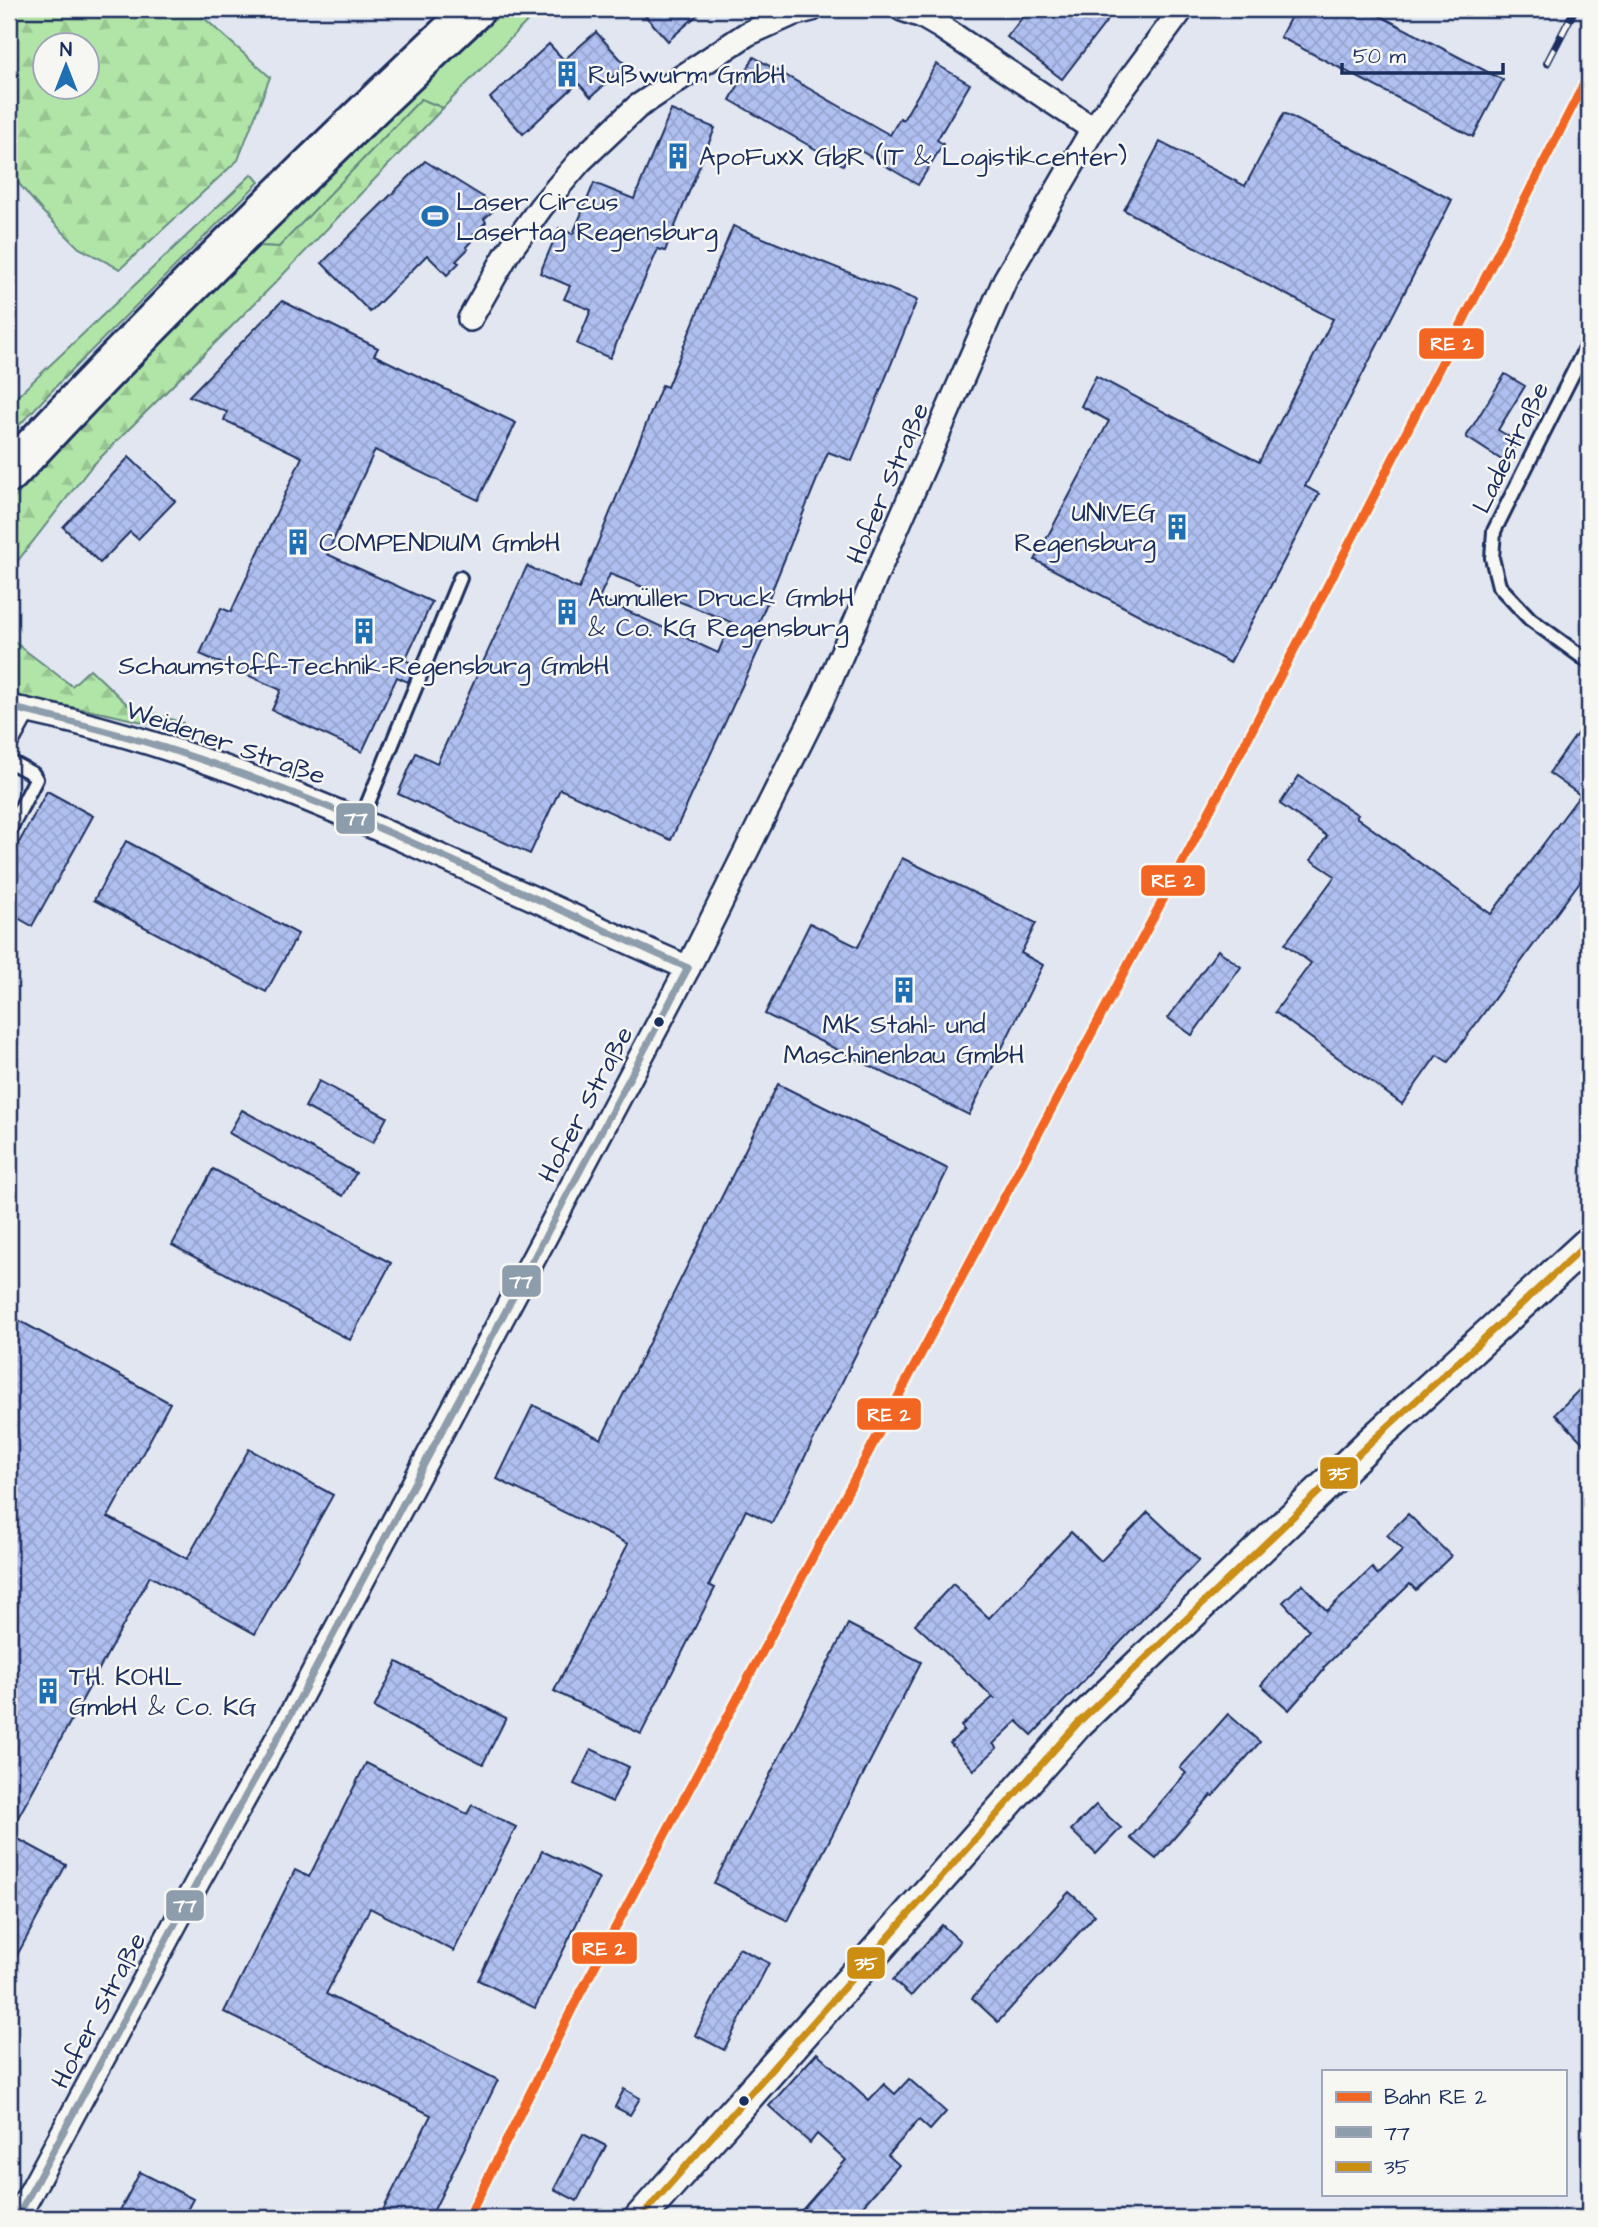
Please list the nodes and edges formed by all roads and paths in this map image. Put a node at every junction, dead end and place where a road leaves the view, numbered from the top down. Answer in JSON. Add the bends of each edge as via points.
{"nodes":[{"id":1,"x":475,"y":9,"type":"edge"},
{"id":2,"x":812,"y":9,"type":"edge"},
{"id":3,"x":902,"y":9,"type":"edge"},
{"id":4,"x":1182,"y":9,"type":"edge"},
{"id":5,"x":1093,"y":129,"type":"junction"},
{"id":6,"x":470,"y":319,"type":"dead end"},
{"id":7,"x":1589,"y":341,"type":"edge"},
{"id":8,"x":9,"y":473,"type":"edge"},
{"id":9,"x":460,"y":578,"type":"dead end"},
{"id":10,"x":1589,"y":662,"type":"edge"},
{"id":11,"x":16,"y":708,"type":"edge"},
{"id":12,"x":9,"y":737,"type":"edge"},
{"id":13,"x":9,"y":761,"type":"edge"},
{"id":14,"x":360,"y":820,"type":"junction"},
{"id":15,"x":9,"y":831,"type":"edge"},
{"id":16,"x":688,"y":968,"type":"junction"},
{"id":17,"x":1589,"y":1242,"type":"edge"},
{"id":18,"x":17,"y":2218,"type":"edge"},
{"id":19,"x":640,"y":2218,"type":"edge"}],
"edges":[{"from":1,"to":8,"type":"highway","via":[[167,307]]},
{"from":2,"to":6,"type":"street","via":[[747,34],[637,107],[541,207]]},
{"from":3,"to":5,"type":"street","via":[[941,27]]},
{"from":4,"to":5,"type":"street","name":"Hofer Straße"},
{"from":5,"to":16,"type":"street","name":"Hofer Straße","via":[[1005,280],[822,699]]},
{"from":7,"to":10,"type":"lane","name":"Ladestraße","via":[[1494,531],[1492,558],[1499,586],[1530,619]]},
{"from":9,"to":14,"type":"lane"},
{"from":11,"to":12,"type":"street"},
{"from":11,"to":14,"type":"street","name":"Weidener Straße","via":[[194,755]]},
{"from":13,"to":15,"type":"lane","via":[[36,779]]},
{"from":14,"to":16,"type":"street","name":"Weidener Straße"},
{"from":16,"to":18,"type":"street","name":"Hofer Straße"},
{"from":17,"to":19,"type":"street","via":[[1371,1442],[1078,1723]]}]}
